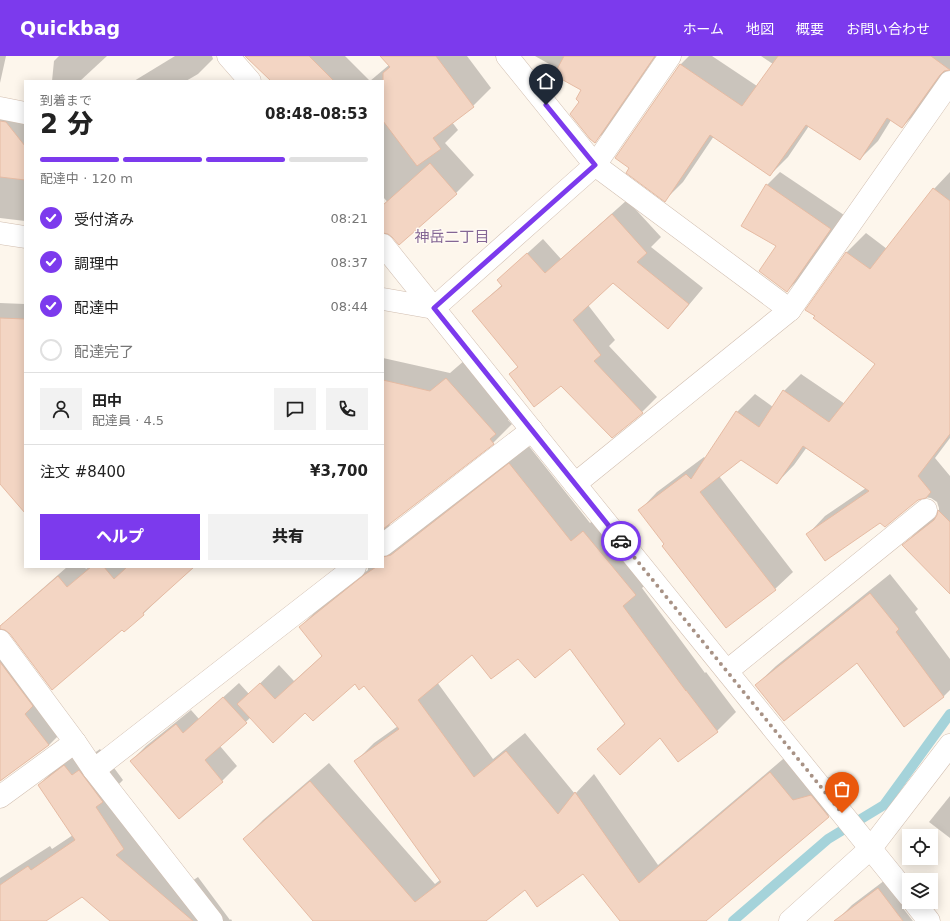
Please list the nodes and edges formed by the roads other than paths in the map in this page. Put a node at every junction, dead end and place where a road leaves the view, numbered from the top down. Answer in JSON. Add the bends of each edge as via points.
{"nodes":[{"id":1,"x":228,"y":56,"type":"edge"},
{"id":2,"x":507,"y":56,"type":"edge"},
{"id":3,"x":670,"y":56,"type":"edge"},
{"id":4,"x":249,"y":80,"type":"edge"},
{"id":5,"x":950,"y":82,"type":"edge"},
{"id":6,"x":0,"y":108,"type":"edge"},
{"id":7,"x":24,"y":113,"type":"edge"},
{"id":8,"x":595,"y":165,"type":"junction"},
{"id":9,"x":0,"y":233,"type":"edge"},
{"id":10,"x":24,"y":237,"type":"edge"},
{"id":11,"x":384,"y":246,"type":"edge"},
{"id":12,"x":384,"y":299,"type":"edge"},
{"id":13,"x":434,"y":308,"type":"junction"},
{"id":14,"x":790,"y":310,"type":"junction"},
{"id":15,"x":532,"y":430,"type":"junction"},
{"id":16,"x":575,"y":484,"type":"junction"},
{"id":17,"x":926,"y":510,"type":"dead end"},
{"id":18,"x":384,"y":544,"type":"edge"},
{"id":19,"x":354,"y":568,"type":"edge"},
{"id":20,"x":0,"y":641,"type":"edge"},
{"id":21,"x":727,"y":671,"type":"junction"},
{"id":22,"x":75,"y":742,"type":"junction"},
{"id":23,"x":950,"y":744,"type":"edge"},
{"id":24,"x":94,"y":770,"type":"junction"},
{"id":25,"x":0,"y":797,"type":"edge"},
{"id":26,"x":871,"y":848,"type":"junction"},
{"id":27,"x":902,"y":887,"type":"edge"},
{"id":28,"x":920,"y":909,"type":"edge"},
{"id":29,"x":212,"y":921,"type":"edge"},
{"id":30,"x":790,"y":921,"type":"edge"},
{"id":31,"x":929,"y":921,"type":"edge"}],
"edges":[{"from":1,"to":4,"type":"street"},
{"from":2,"to":8,"type":"street"},
{"from":3,"to":8,"type":"street"},
{"from":5,"to":14,"type":"street"},
{"from":6,"to":7,"type":"street"},
{"from":8,"to":13,"type":"street"},
{"from":8,"to":14,"type":"street"},
{"from":9,"to":10,"type":"street"},
{"from":11,"to":13,"type":"street"},
{"from":12,"to":13,"type":"street"},
{"from":13,"to":15,"type":"street"},
{"from":14,"to":16,"type":"street"},
{"from":15,"to":16,"type":"street"},
{"from":15,"to":18,"type":"street"},
{"from":16,"to":21,"type":"street"},
{"from":17,"to":21,"type":"street"},
{"from":19,"to":24,"type":"street"},
{"from":20,"to":22,"type":"street"},
{"from":21,"to":26,"type":"street"},
{"from":22,"to":24,"type":"street"},
{"from":22,"to":25,"type":"street"},
{"from":23,"to":26,"type":"street"},
{"from":24,"to":29,"type":"street"},
{"from":26,"to":27,"type":"street"},
{"from":26,"to":30,"type":"street"},
{"from":28,"to":31,"type":"street"}]}
